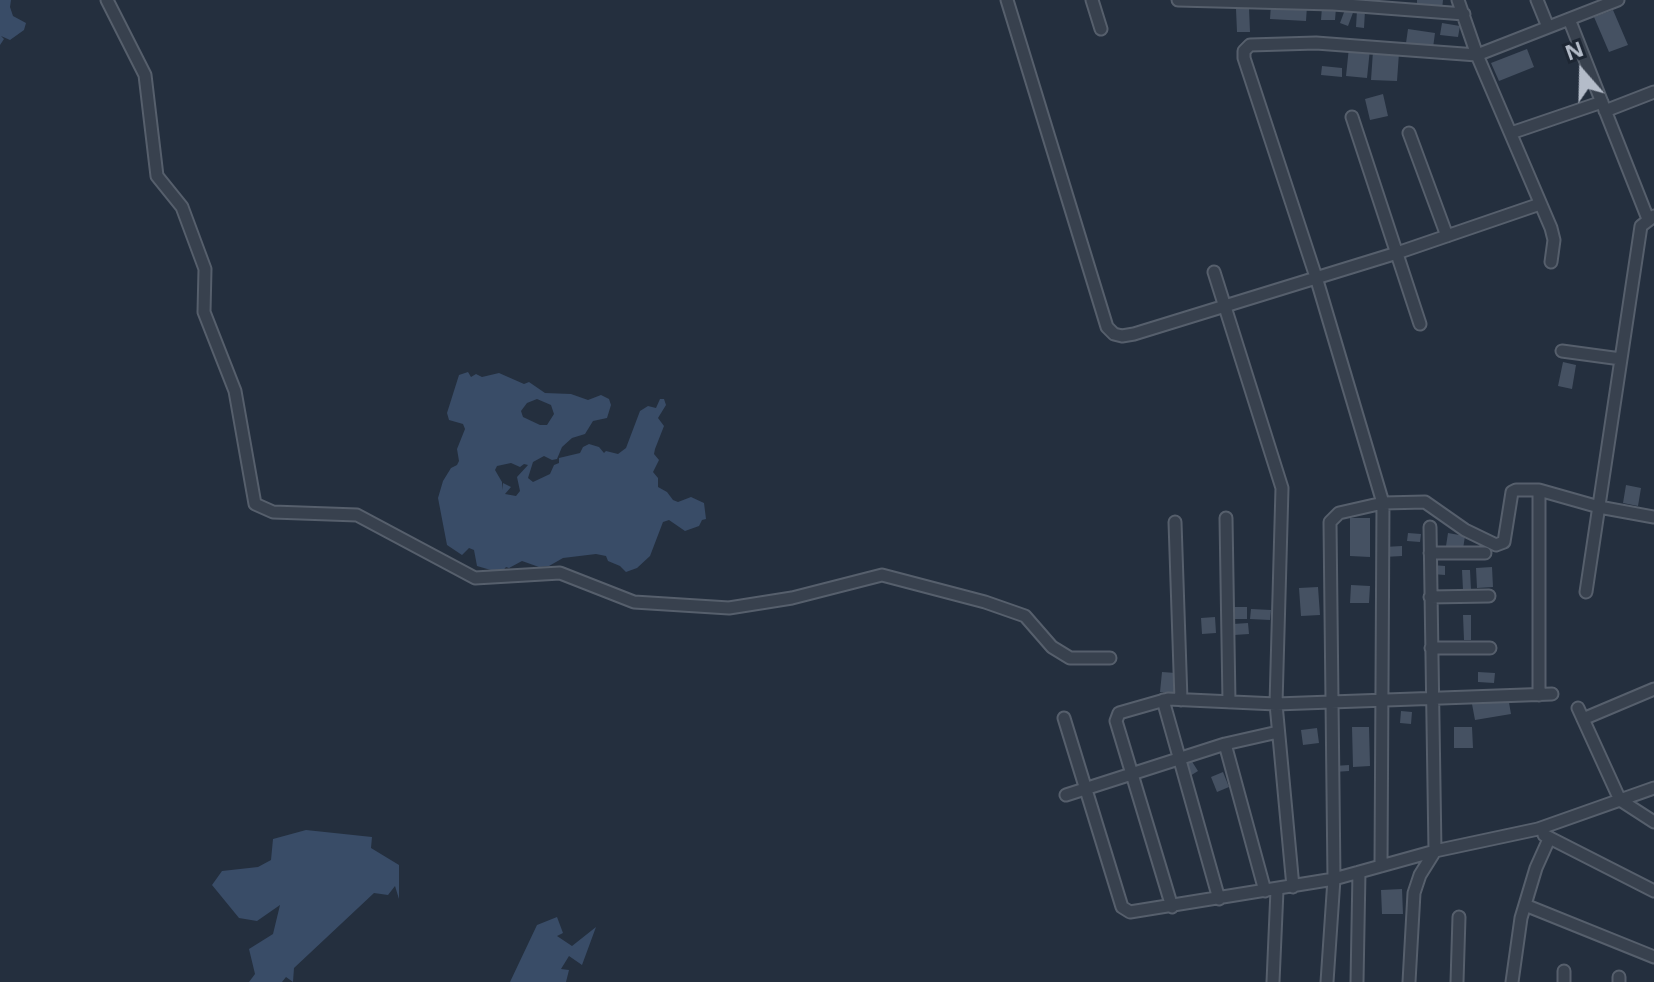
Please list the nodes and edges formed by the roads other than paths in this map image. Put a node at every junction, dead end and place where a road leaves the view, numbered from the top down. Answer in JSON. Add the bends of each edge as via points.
{"nodes":[{"id":1,"x":107,"y":0,"type":"edge"},
{"id":2,"x":1007,"y":0,"type":"edge"},
{"id":3,"x":1092,"y":0,"type":"edge"},
{"id":4,"x":1178,"y":0,"type":"edge"},
{"id":5,"x":1458,"y":0,"type":"edge"},
{"id":6,"x":1537,"y":0,"type":"edge"},
{"id":7,"x":1617,"y":0,"type":"edge"},
{"id":8,"x":1464,"y":14,"type":"junction"},
{"id":9,"x":1569,"y":19,"type":"junction"},
{"id":10,"x":1548,"y":27,"type":"junction"},
{"id":11,"x":1101,"y":29,"type":"dead end"},
{"id":12,"x":1477,"y":55,"type":"junction"},
{"id":13,"x":1654,"y":92,"type":"edge"},
{"id":14,"x":1604,"y":106,"type":"junction"},
{"id":15,"x":1352,"y":117,"type":"dead end"},
{"id":16,"x":1409,"y":133,"type":"dead end"},
{"id":17,"x":1511,"y":133,"type":"junction"},
{"id":18,"x":1540,"y":204,"type":"junction"},
{"id":19,"x":1651,"y":218,"type":"edge"},
{"id":20,"x":1447,"y":236,"type":"junction"},
{"id":21,"x":1397,"y":253,"type":"junction"},
{"id":22,"x":1551,"y":262,"type":"dead end"},
{"id":23,"x":1214,"y":272,"type":"dead end"},
{"id":24,"x":1316,"y":277,"type":"junction"},
{"id":25,"x":1224,"y":306,"type":"junction"},
{"id":26,"x":1420,"y":324,"type":"dead end"},
{"id":27,"x":1562,"y":351,"type":"dead end"},
{"id":28,"x":1621,"y":359,"type":"junction"},
{"id":29,"x":1539,"y":490,"type":"junction"},
{"id":30,"x":1383,"y":503,"type":"junction"},
{"id":31,"x":1599,"y":507,"type":"junction"},
{"id":32,"x":1654,"y":517,"type":"edge"},
{"id":33,"x":1226,"y":518,"type":"dead end"},
{"id":34,"x":1175,"y":522,"type":"dead end"},
{"id":35,"x":1430,"y":527,"type":"dead end"},
{"id":36,"x":1430,"y":553,"type":"junction"},
{"id":37,"x":1485,"y":553,"type":"dead end"},
{"id":38,"x":1586,"y":592,"type":"dead end"},
{"id":39,"x":1489,"y":596,"type":"dead end"},
{"id":40,"x":1430,"y":597,"type":"junction"},
{"id":41,"x":1431,"y":648,"type":"junction"},
{"id":42,"x":1490,"y":648,"type":"dead end"},
{"id":43,"x":1110,"y":658,"type":"dead end"},
{"id":44,"x":1654,"y":689,"type":"edge"},
{"id":45,"x":1552,"y":694,"type":"dead end"},
{"id":46,"x":1539,"y":695,"type":"junction"},
{"id":47,"x":1163,"y":700,"type":"junction"},
{"id":48,"x":1181,"y":700,"type":"junction"},
{"id":49,"x":1432,"y":701,"type":"junction"},
{"id":50,"x":1229,"y":702,"type":"junction"},
{"id":51,"x":1332,"y":702,"type":"junction"},
{"id":52,"x":1381,"y":702,"type":"junction"},
{"id":53,"x":1276,"y":704,"type":"junction"},
{"id":54,"x":1064,"y":718,"type":"dead end"},
{"id":55,"x":1278,"y":732,"type":"junction"},
{"id":56,"x":1225,"y":744,"type":"junction"},
{"id":57,"x":1178,"y":758,"type":"junction"},
{"id":58,"x":1133,"y":773,"type":"junction"},
{"id":59,"x":1654,"y":788,"type":"edge"},
{"id":60,"x":1085,"y":789,"type":"junction"},
{"id":61,"x":1066,"y":795,"type":"dead end"},
{"id":62,"x":1620,"y":800,"type":"junction"},
{"id":63,"x":1654,"y":822,"type":"edge"},
{"id":64,"x":1538,"y":829,"type":"junction"},
{"id":65,"x":1549,"y":839,"type":"junction"},
{"id":66,"x":1435,"y":851,"type":"junction"},
{"id":67,"x":1381,"y":866,"type":"junction"},
{"id":68,"x":1359,"y":872,"type":"junction"},
{"id":69,"x":1334,"y":879,"type":"junction"},
{"id":70,"x":1293,"y":887,"type":"junction"},
{"id":71,"x":1271,"y":891,"type":"junction"},
{"id":72,"x":1654,"y":891,"type":"edge"},
{"id":73,"x":1219,"y":899,"type":"junction"},
{"id":74,"x":1525,"y":905,"type":"junction"},
{"id":75,"x":1172,"y":907,"type":"junction"},
{"id":76,"x":1459,"y":917,"type":"dead end"},
{"id":77,"x":1654,"y":957,"type":"edge"},
{"id":78,"x":1273,"y":982,"type":"edge"},
{"id":79,"x":1327,"y":982,"type":"edge"},
{"id":80,"x":1357,"y":982,"type":"edge"},
{"id":81,"x":1409,"y":982,"type":"edge"},
{"id":82,"x":1457,"y":982,"type":"edge"},
{"id":83,"x":1512,"y":982,"type":"edge"}],
"edges":[{"from":1,"to":43,"type":"street","via":[[145,75],[157,176],[182,207],[205,269],[204,312],[235,391],[255,504],[273,512],[357,515],[475,578],[560,573],[634,602],[729,608],[882,575],[1025,616],[1052,647],[1070,658]]},
{"from":2,"to":25,"type":"street","via":[[1107,327],[1122,336]]},
{"from":3,"to":11,"type":"street"},
{"from":4,"to":8,"type":"street"},
{"from":5,"to":8,"type":"street"},
{"from":6,"to":10,"type":"street"},
{"from":7,"to":9,"type":"street"},
{"from":8,"to":12,"type":"street"},
{"from":9,"to":10,"type":"street"},
{"from":9,"to":14,"type":"street"},
{"from":10,"to":12,"type":"street"},
{"from":12,"to":17,"type":"street"},
{"from":12,"to":24,"type":"street","via":[[1345,44],[1246,47],[1244,58]]},
{"from":13,"to":14,"type":"street"},
{"from":14,"to":17,"type":"street"},
{"from":14,"to":19,"type":"street"},
{"from":15,"to":21,"type":"street"},
{"from":16,"to":20,"type":"street"},
{"from":17,"to":18,"type":"street"},
{"from":18,"to":20,"type":"street"},
{"from":18,"to":22,"type":"street","via":[[1554,240]]},
{"from":19,"to":28,"type":"street","via":[[1641,226]]},
{"from":20,"to":21,"type":"street"},
{"from":21,"to":24,"type":"street"},
{"from":21,"to":26,"type":"street"},
{"from":23,"to":25,"type":"street"},
{"from":24,"to":25,"type":"street"},
{"from":24,"to":30,"type":"street"},
{"from":25,"to":53,"type":"street","via":[[1282,488]]},
{"from":27,"to":28,"type":"street"},
{"from":28,"to":31,"type":"street"},
{"from":29,"to":30,"type":"street","via":[[1512,492],[1504,542],[1496,545],[1425,502]]},
{"from":29,"to":31,"type":"street"},
{"from":29,"to":46,"type":"street"},
{"from":30,"to":51,"type":"street","via":[[1339,513],[1330,522]]},
{"from":30,"to":52,"type":"street"},
{"from":31,"to":32,"type":"street"},
{"from":31,"to":38,"type":"street"},
{"from":33,"to":50,"type":"street"},
{"from":34,"to":48,"type":"street"},
{"from":35,"to":36,"type":"street"},
{"from":36,"to":37,"type":"street"},
{"from":36,"to":40,"type":"street"},
{"from":39,"to":40,"type":"street"},
{"from":40,"to":41,"type":"street"},
{"from":41,"to":42,"type":"street"},
{"from":41,"to":49,"type":"street"},
{"from":44,"to":62,"type":"street","via":[[1580,713]]},
{"from":45,"to":46,"type":"street"},
{"from":46,"to":49,"type":"street"},
{"from":47,"to":48,"type":"street"},
{"from":47,"to":57,"type":"street"},
{"from":47,"to":58,"type":"street","via":[[1116,716]]},
{"from":48,"to":50,"type":"street"},
{"from":49,"to":52,"type":"street"},
{"from":49,"to":66,"type":"street"},
{"from":50,"to":53,"type":"street"},
{"from":51,"to":52,"type":"street"},
{"from":51,"to":53,"type":"street"},
{"from":51,"to":69,"type":"street"},
{"from":52,"to":67,"type":"street"},
{"from":53,"to":55,"type":"street"},
{"from":54,"to":60,"type":"street"},
{"from":55,"to":56,"type":"street"},
{"from":55,"to":70,"type":"street"},
{"from":56,"to":57,"type":"street"},
{"from":56,"to":71,"type":"street"},
{"from":57,"to":58,"type":"street"},
{"from":57,"to":73,"type":"street"},
{"from":58,"to":60,"type":"street"},
{"from":58,"to":75,"type":"street"},
{"from":59,"to":62,"type":"street"},
{"from":60,"to":61,"type":"street"},
{"from":60,"to":75,"type":"street","via":[[1122,907],[1130,912]]},
{"from":62,"to":63,"type":"street"},
{"from":62,"to":64,"type":"street"},
{"from":64,"to":65,"type":"street"},
{"from":64,"to":66,"type":"street"},
{"from":65,"to":72,"type":"street"},
{"from":65,"to":74,"type":"street"},
{"from":66,"to":67,"type":"street"},
{"from":66,"to":81,"type":"street","via":[[1414,893]]},
{"from":67,"to":68,"type":"street"},
{"from":68,"to":69,"type":"street"},
{"from":68,"to":80,"type":"street"},
{"from":69,"to":70,"type":"street"},
{"from":69,"to":79,"type":"street"},
{"from":70,"to":71,"type":"street"},
{"from":71,"to":73,"type":"street"},
{"from":71,"to":78,"type":"street"},
{"from":73,"to":75,"type":"street"},
{"from":74,"to":77,"type":"street"},
{"from":74,"to":83,"type":"street"},
{"from":76,"to":82,"type":"street"}]}
